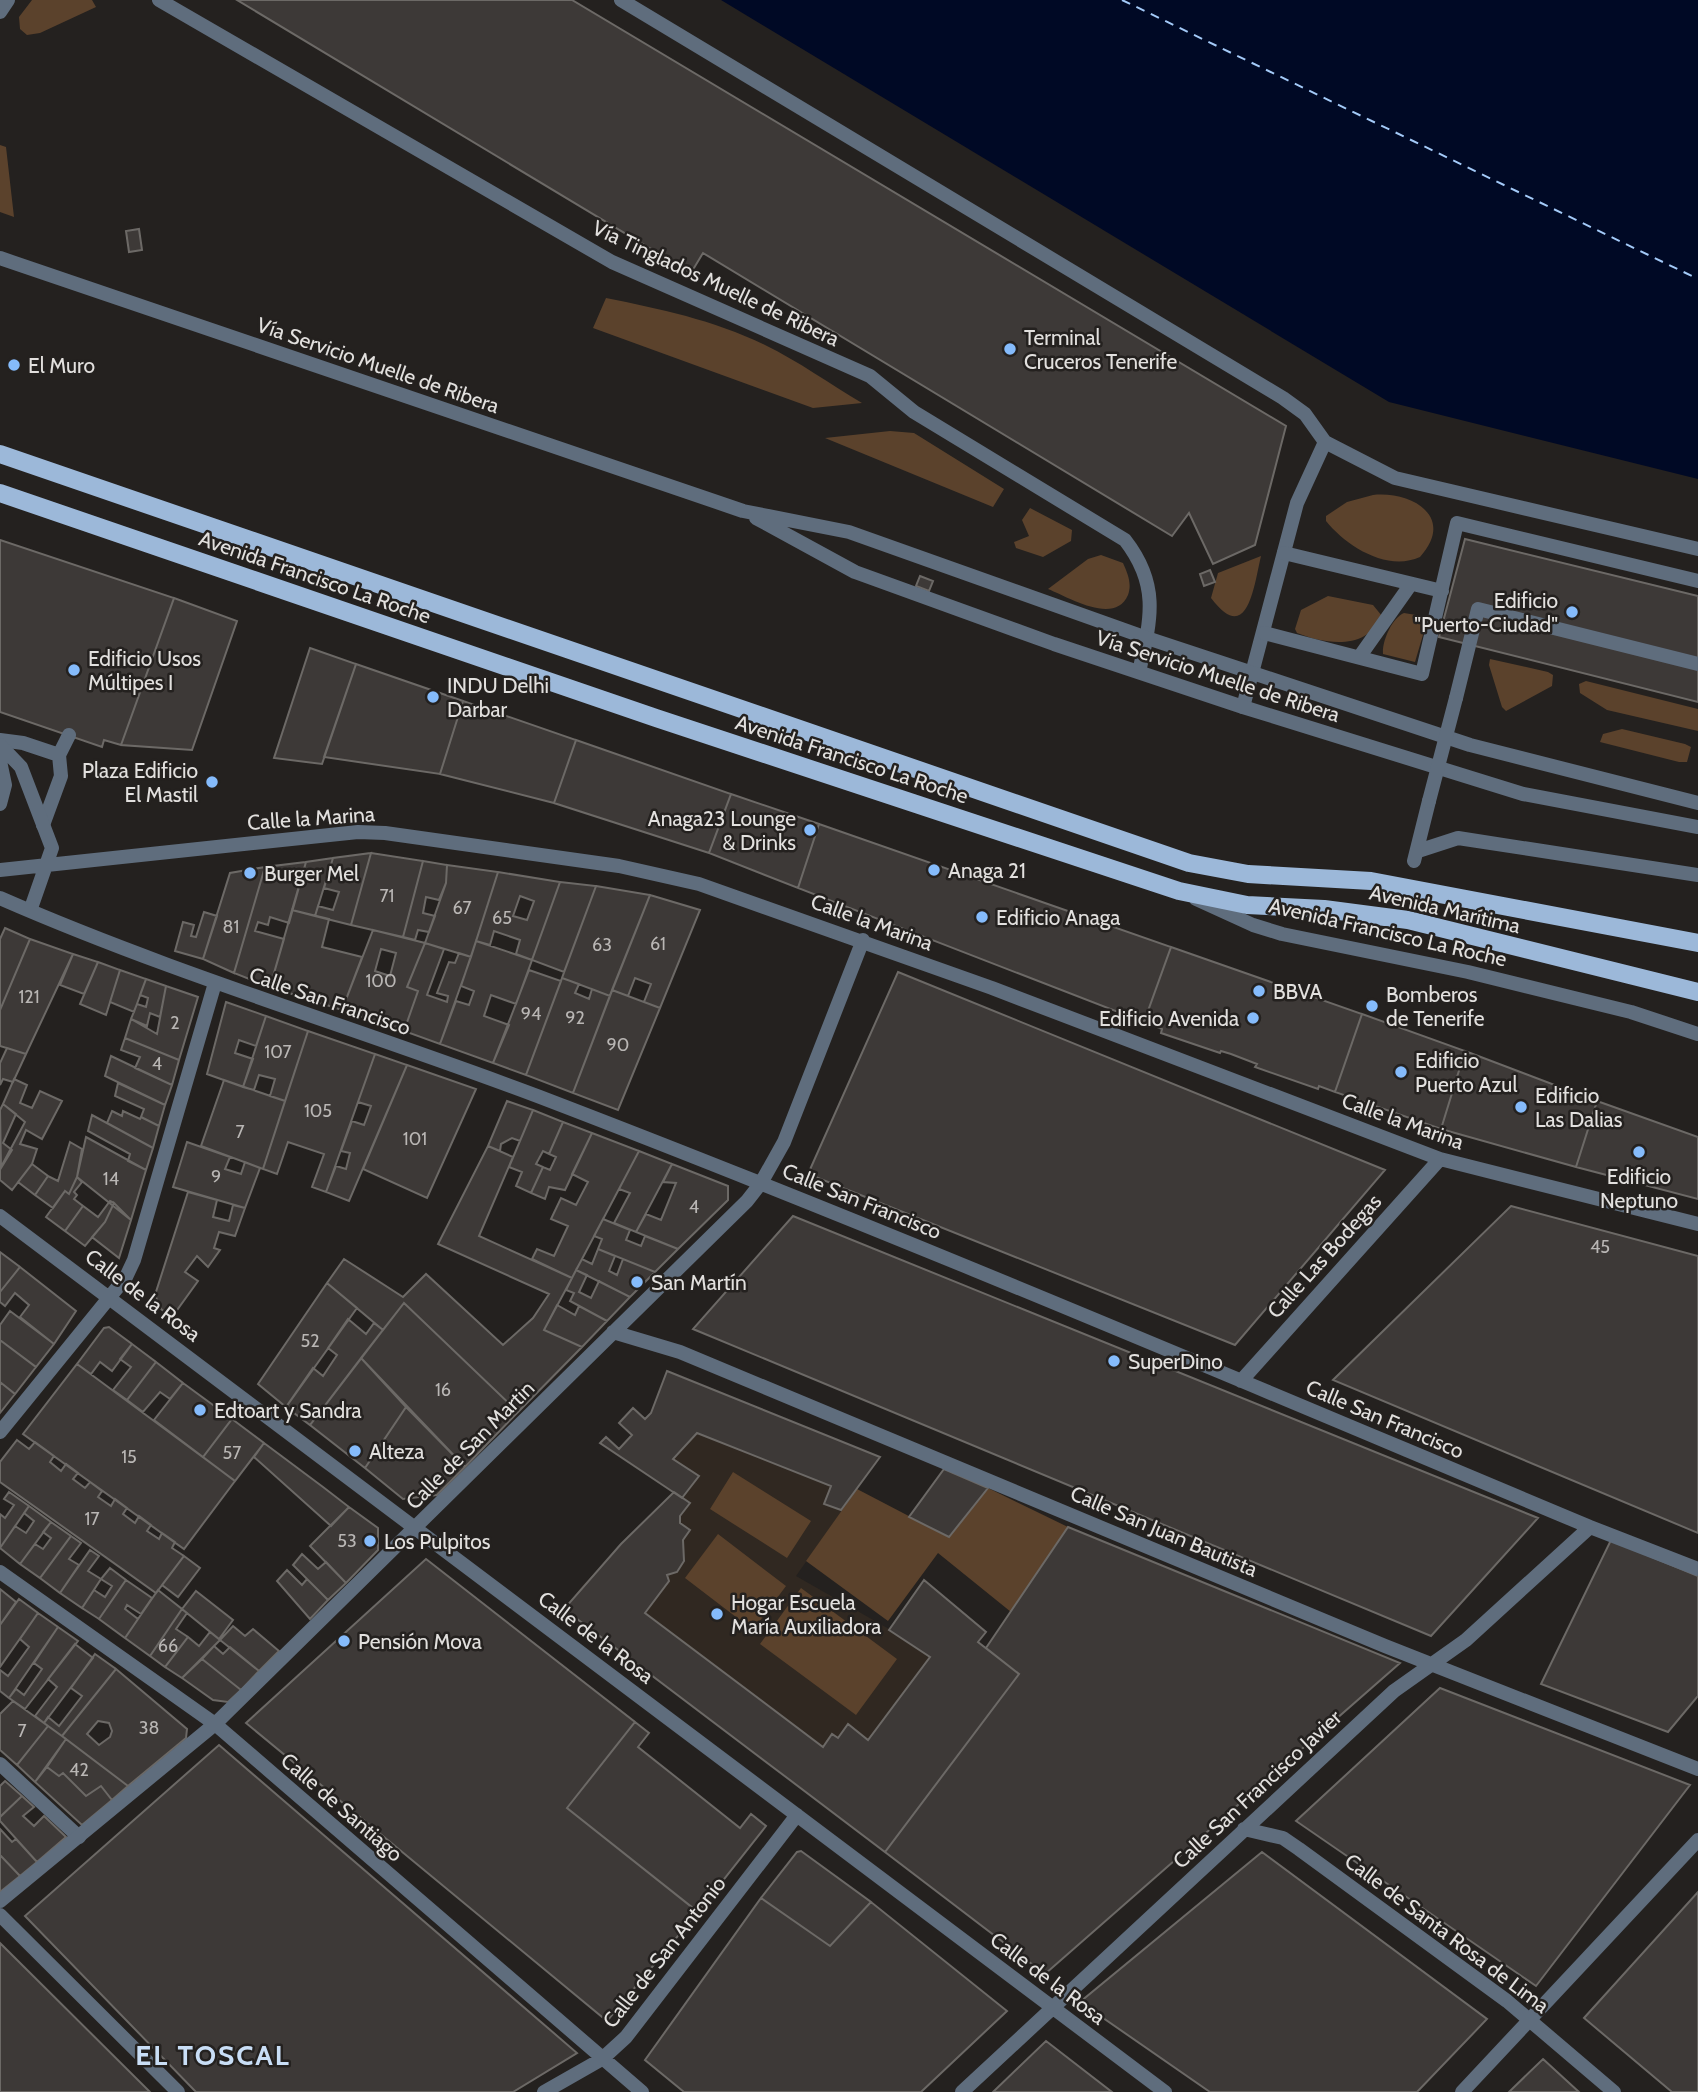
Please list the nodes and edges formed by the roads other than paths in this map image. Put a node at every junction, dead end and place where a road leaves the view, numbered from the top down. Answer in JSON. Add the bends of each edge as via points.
{"nodes":[{"id":1,"x":8,"y":0,"type":"edge"},
{"id":2,"x":159,"y":0,"type":"edge"},
{"id":3,"x":621,"y":0,"type":"edge"},
{"id":4,"x":0,"y":12,"type":"edge"},
{"id":5,"x":0,"y":258,"type":"edge"},
{"id":6,"x":1325,"y":442,"type":"junction"},
{"id":7,"x":0,"y":454,"type":"edge"},
{"id":8,"x":0,"y":493,"type":"edge"},
{"id":9,"x":743,"y":511,"type":"junction"},
{"id":10,"x":1698,"y":549,"type":"edge"},
{"id":11,"x":1284,"y":553,"type":"junction"},
{"id":12,"x":1698,"y":581,"type":"edge"},
{"id":13,"x":1411,"y":584,"type":"junction"},
{"id":14,"x":1442,"y":591,"type":"junction"},
{"id":15,"x":1264,"y":633,"type":"junction"},
{"id":16,"x":1147,"y":638,"type":"junction"},
{"id":17,"x":1360,"y":656,"type":"junction"},
{"id":18,"x":1698,"y":664,"type":"edge"},
{"id":19,"x":1139,"y":672,"type":"junction"},
{"id":20,"x":1252,"y":673,"type":"junction"},
{"id":21,"x":1243,"y":707,"type":"junction"},
{"id":22,"x":69,"y":735,"type":"dead end"},
{"id":23,"x":0,"y":743,"type":"edge"},
{"id":24,"x":59,"y":755,"type":"junction"},
{"id":25,"x":0,"y":761,"type":"edge"},
{"id":26,"x":1698,"y":803,"type":"edge"},
{"id":27,"x":0,"y":804,"type":"edge"},
{"id":28,"x":43,"y":825,"type":"junction"},
{"id":29,"x":1698,"y":827,"type":"edge"},
{"id":30,"x":1189,"y":863,"type":"joint"},
{"id":31,"x":46,"y":865,"type":"junction"},
{"id":32,"x":0,"y":870,"type":"edge"},
{"id":33,"x":1698,"y":875,"type":"edge"},
{"id":34,"x":1179,"y":891,"type":"junction"},
{"id":35,"x":0,"y":898,"type":"edge"},
{"id":36,"x":30,"y":911,"type":"junction"},
{"id":37,"x":863,"y":940,"type":"junction"},
{"id":38,"x":1698,"y":943,"type":"edge"},
{"id":39,"x":215,"y":983,"type":"junction"},
{"id":40,"x":1698,"y":992,"type":"edge"},
{"id":41,"x":1698,"y":1034,"type":"edge"},
{"id":42,"x":1440,"y":1158,"type":"junction"},
{"id":43,"x":761,"y":1184,"type":"junction"},
{"id":44,"x":0,"y":1216,"type":"edge"},
{"id":45,"x":1698,"y":1224,"type":"edge"},
{"id":46,"x":111,"y":1297,"type":"junction"},
{"id":47,"x":613,"y":1332,"type":"junction"},
{"id":48,"x":1241,"y":1381,"type":"junction"},
{"id":49,"x":0,"y":1432,"type":"edge"},
{"id":50,"x":416,"y":1527,"type":"junction"},
{"id":51,"x":1590,"y":1527,"type":"junction"},
{"id":52,"x":1698,"y":1569,"type":"edge"},
{"id":53,"x":0,"y":1572,"type":"edge"},
{"id":54,"x":1431,"y":1663,"type":"junction"},
{"id":55,"x":215,"y":1724,"type":"junction"},
{"id":56,"x":0,"y":1764,"type":"edge"},
{"id":57,"x":1698,"y":1769,"type":"edge"},
{"id":58,"x":797,"y":1815,"type":"junction"},
{"id":59,"x":1244,"y":1829,"type":"junction"},
{"id":60,"x":79,"y":1837,"type":"junction"},
{"id":61,"x":1698,"y":1840,"type":"edge"},
{"id":62,"x":0,"y":1901,"type":"edge"},
{"id":63,"x":0,"y":1914,"type":"edge"},
{"id":64,"x":1051,"y":2006,"type":"junction"},
{"id":65,"x":1531,"y":2021,"type":"junction"},
{"id":66,"x":602,"y":2059,"type":"junction"},
{"id":67,"x":178,"y":2092,"type":"edge"},
{"id":68,"x":544,"y":2092,"type":"edge"},
{"id":69,"x":642,"y":2092,"type":"edge"},
{"id":70,"x":962,"y":2092,"type":"edge"},
{"id":71,"x":1165,"y":2092,"type":"edge"},
{"id":72,"x":1462,"y":2092,"type":"edge"},
{"id":73,"x":1614,"y":2092,"type":"edge"}],
"edges":[{"from":1,"to":4,"type":"street"},
{"from":2,"to":16,"type":"street","name":"Vía Tinglados Muelle de Ribera","via":[[612,262],[870,376],[914,411],[1125,540],[1150,586]]},
{"from":3,"to":6,"type":"street","via":[[1283,398],[1305,414]]},
{"from":5,"to":9,"type":"street","name":"Vía Servicio Muelle de Ribera"},
{"from":6,"to":10,"type":"street","via":[[1395,478]]},
{"from":6,"to":11,"type":"street","via":[[1297,503]]},
{"from":7,"to":30,"type":"main road","name":"Avenida Francisco La Roche"},
{"from":8,"to":34,"type":"main road","name":"Avenida Francisco La Roche"},
{"from":9,"to":16,"type":"street","name":"Vía Servicio Muelle de Ribera","via":[[849,532]]},
{"from":9,"to":19,"type":"street","name":"Vía Servicio Muelle de Ribera","via":[[855,572]]},
{"from":11,"to":13,"type":"street"},
{"from":11,"to":15,"type":"street"},
{"from":12,"to":14,"type":"street","via":[[1457,523]]},
{"from":13,"to":14,"type":"street"},
{"from":13,"to":17,"type":"street"},
{"from":14,"to":17,"type":"street","via":[[1422,674]]},
{"from":15,"to":17,"type":"street"},
{"from":15,"to":20,"type":"street"},
{"from":16,"to":19,"type":"street"},
{"from":16,"to":20,"type":"street","name":"Vía Servicio Muelle de Ribera"},
{"from":18,"to":33,"type":"street","bridge":true,"via":[[1478,608],[1416,856],[1458,838]]},
{"from":19,"to":21,"type":"street","name":"Vía Servicio Muelle de Ribera"},
{"from":20,"to":21,"type":"street"},
{"from":20,"to":26,"type":"street","name":"Vía Servicio Muelle de Ribera","via":[[1470,745]]},
{"from":21,"to":29,"type":"street","name":"Vía Servicio Muelle de Ribera","via":[[1523,794]]},
{"from":22,"to":24,"type":"street"},
{"from":23,"to":24,"type":"street","via":[[23,743]]},
{"from":23,"to":28,"type":"street","via":[[21,766]]},
{"from":24,"to":28,"type":"street","via":[[61,776]]},
{"from":25,"to":27,"type":"street","via":[[5,785]]},
{"from":28,"to":31,"type":"street","via":[[51,848]]},
{"from":30,"to":38,"type":"main road","name":"Avenida Marítima","via":[[1248,874],[1371,881]]},
{"from":31,"to":32,"type":"street","name":"Calle la Marina"},
{"from":31,"to":36,"type":"street"},
{"from":31,"to":37,"type":"street","name":"Calle la Marina","via":[[358,832],[385,833],[665,874]]},
{"from":34,"to":40,"type":"main road","name":"Avenida Marítima","via":[[1247,905],[1408,920]]},
{"from":34,"to":41,"type":"street","name":"Avenida Francisco La Roche","via":[[1282,934],[1468,972],[1631,1012]]},
{"from":35,"to":36,"type":"street","name":"Calle San Francisco"},
{"from":36,"to":39,"type":"street","name":"Calle San Francisco"},
{"from":37,"to":42,"type":"street","name":"Calle la Marina"},
{"from":37,"to":43,"type":"street","name":"Calle de San Martin","via":[[783,1142]]},
{"from":39,"to":43,"type":"street","name":"Calle San Francisco","via":[[538,1096]]},
{"from":39,"to":46,"type":"street","via":[[134,1260]]},
{"from":42,"to":45,"type":"street","name":"Calle la Marina"},
{"from":42,"to":48,"type":"street","name":"Calle Las Bodegas"},
{"from":43,"to":47,"type":"street","name":"Calle de San Martin"},
{"from":43,"to":48,"type":"street","name":"Calle San Francisco","via":[[890,1233]]},
{"from":44,"to":46,"type":"street","name":"Calle de la Rosa"},
{"from":46,"to":49,"type":"street"},
{"from":46,"to":50,"type":"street","name":"Calle de la Rosa"},
{"from":47,"to":50,"type":"street","name":"Calle de San Martin"},
{"from":47,"to":54,"type":"street","name":"Calle San Juan Bautista","via":[[680,1352]]},
{"from":48,"to":51,"type":"street","name":"Calle San Francisco"},
{"from":50,"to":55,"type":"street","name":"Calle de San Martin"},
{"from":50,"to":58,"type":"street","name":"Calle de la Rosa"},
{"from":51,"to":52,"type":"street","name":"Calle San Francisco"},
{"from":51,"to":54,"type":"street","name":"Calle San Francisco Javier","via":[[1466,1640]]},
{"from":53,"to":55,"type":"street","name":"Calle de Santiago"},
{"from":54,"to":57,"type":"street","name":"Calle San Juan Bautista"},
{"from":54,"to":59,"type":"street","name":"Calle San Francisco Javier","via":[[1394,1691]]},
{"from":55,"to":60,"type":"street","name":"Calle de San Martin"},
{"from":55,"to":66,"type":"street","name":"Calle de Santiago"},
{"from":56,"to":60,"type":"street"},
{"from":58,"to":64,"type":"street","name":"Calle de la Rosa"},
{"from":58,"to":66,"type":"street","name":"Calle de San Antonio","via":[[626,2037]]},
{"from":59,"to":64,"type":"street","name":"Calle San Francisco Javier"},
{"from":59,"to":65,"type":"street","name":"Calle de Santa Rosa de Lima","via":[[1283,1838]]},
{"from":60,"to":62,"type":"street","name":"Calle de San Martin"},
{"from":61,"to":65,"type":"street"},
{"from":63,"to":67,"type":"street"},
{"from":64,"to":70,"type":"street","name":"Calle San Francisco Javier"},
{"from":64,"to":71,"type":"street","name":"Calle de la Rosa"},
{"from":65,"to":72,"type":"street"},
{"from":65,"to":73,"type":"street","name":"Calle de Santa Rosa de Lima"},
{"from":66,"to":68,"type":"street","name":"Calle de San Antonio"},
{"from":66,"to":69,"type":"street","name":"Calle de Santiago"}]}
